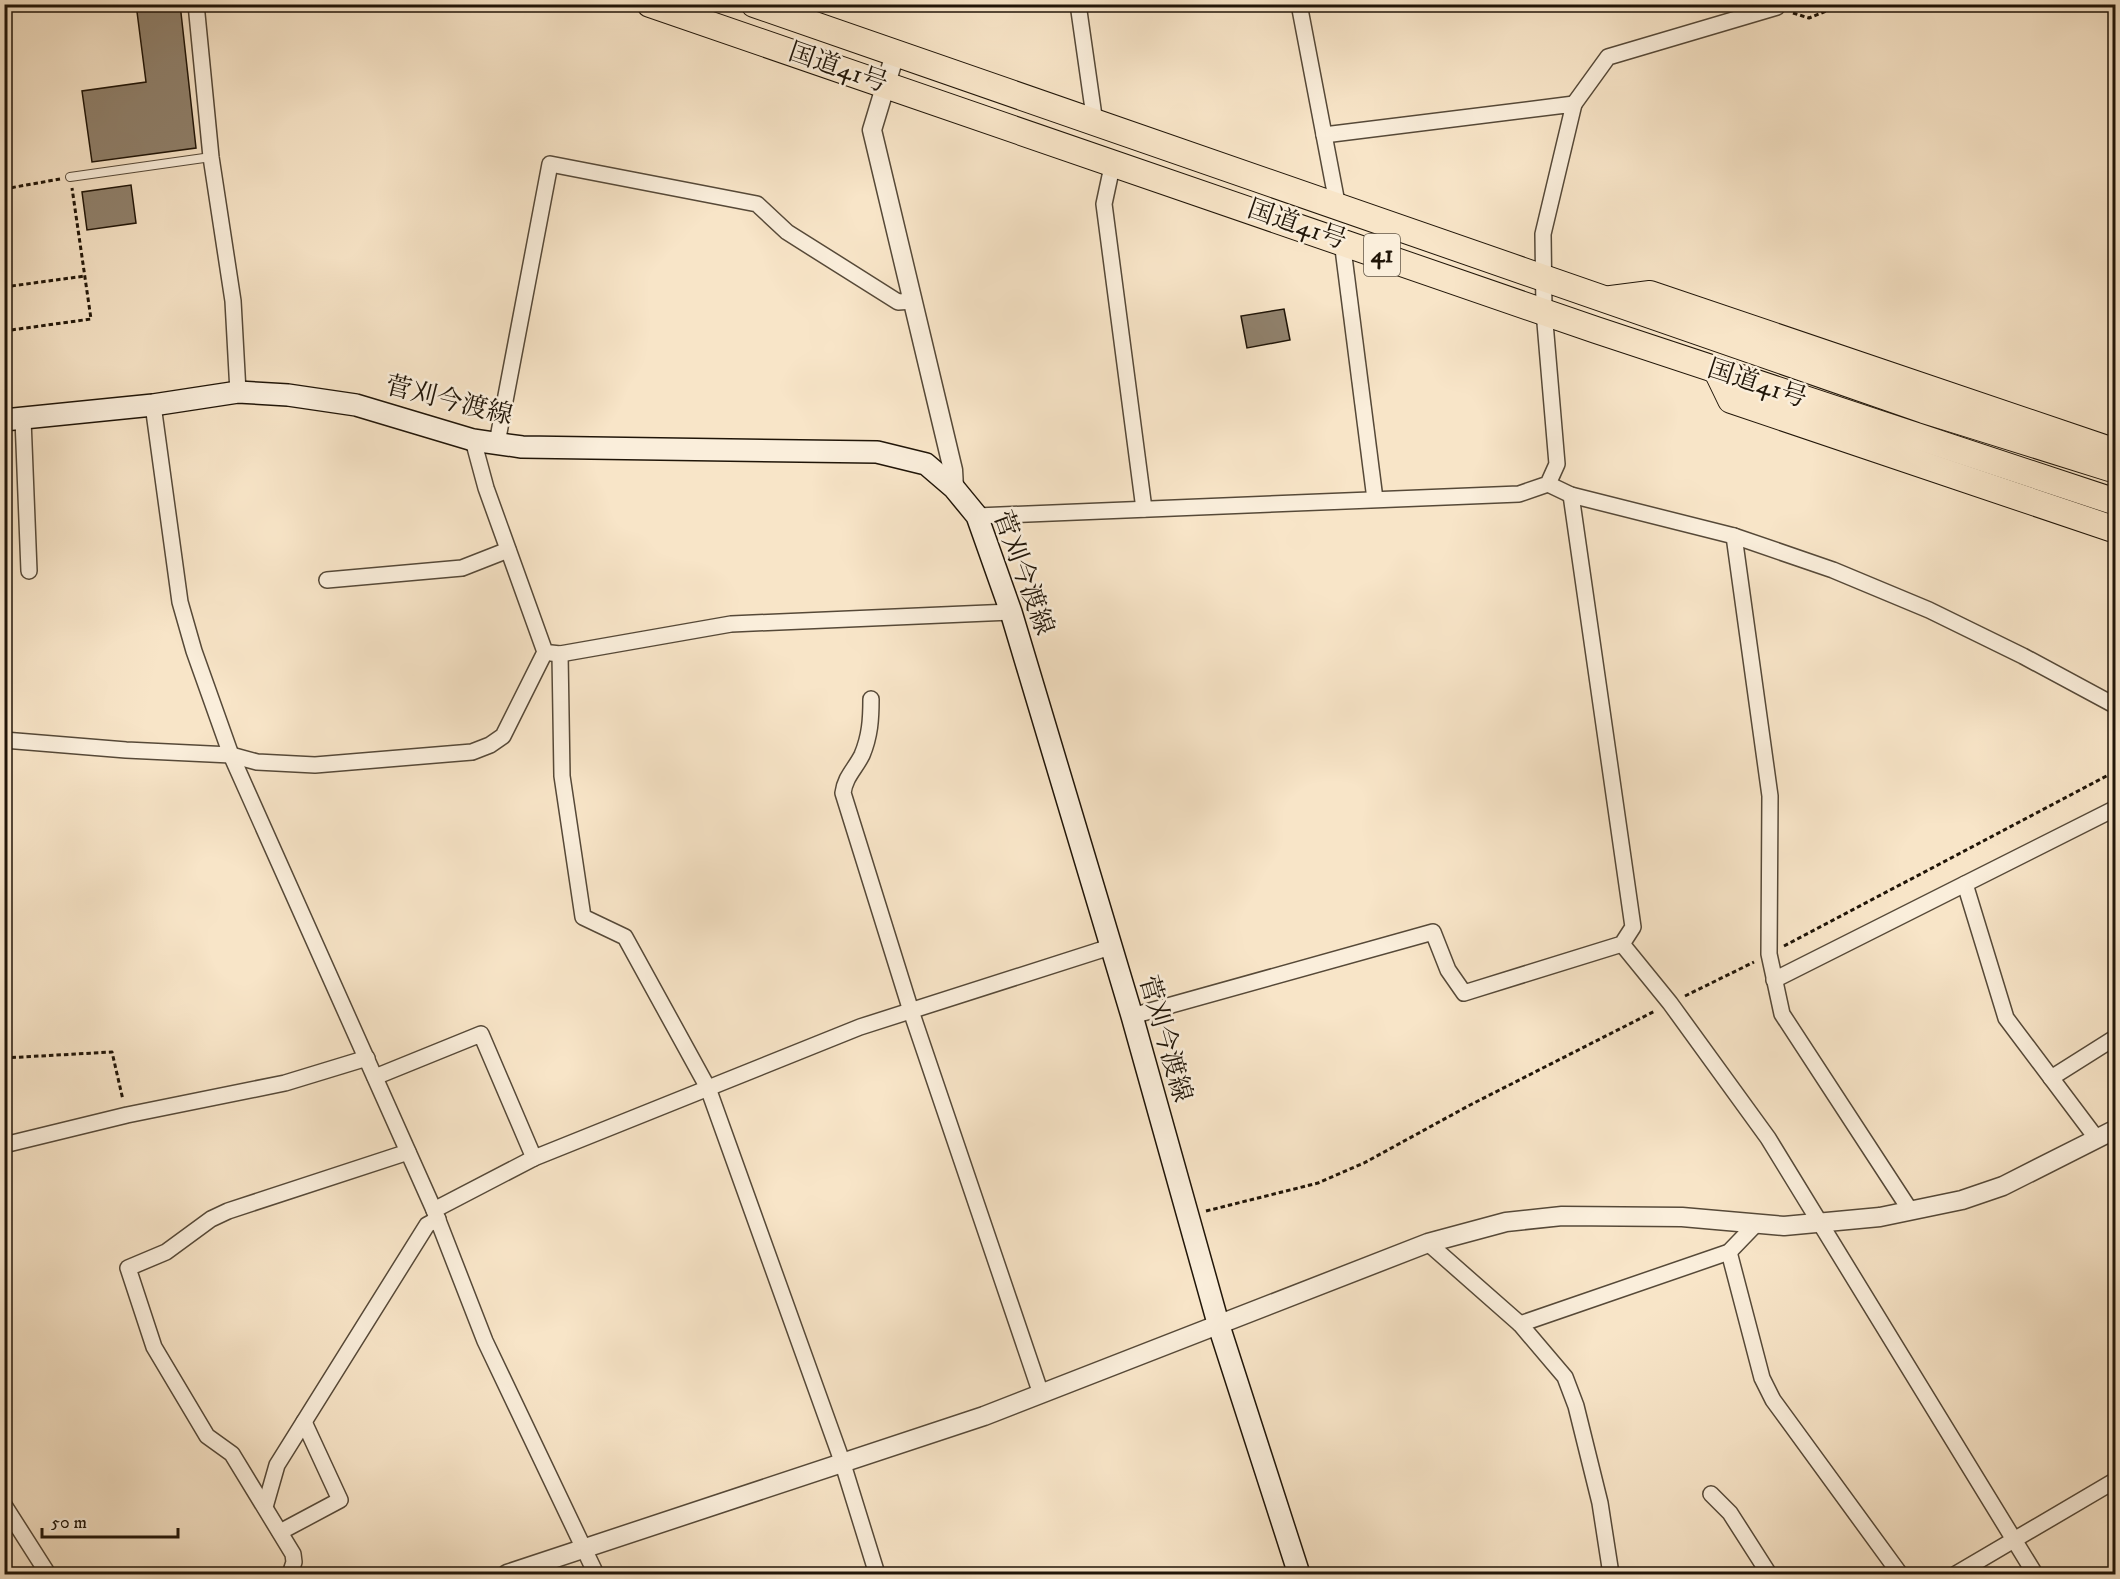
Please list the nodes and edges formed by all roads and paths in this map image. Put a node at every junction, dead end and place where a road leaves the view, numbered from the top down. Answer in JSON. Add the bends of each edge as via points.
{"nodes":[{"id":1,"x":11,"y":4,"type":"edge"},
{"id":2,"x":196,"y":4,"type":"edge"},
{"id":3,"x":650,"y":4,"type":"edge"},
{"id":4,"x":754,"y":4,"type":"edge"},
{"id":5,"x":1078,"y":4,"type":"edge"},
{"id":6,"x":1299,"y":4,"type":"edge"},
{"id":7,"x":1844,"y":4,"type":"edge"},
{"id":8,"x":4,"y":6,"type":"edge"},
{"id":9,"x":1777,"y":7,"type":"joint"},
{"id":10,"x":895,"y":54,"type":"junction"},
{"id":11,"x":885,"y":85,"type":"junction"},
{"id":12,"x":1574,"y":104,"type":"junction"},
{"id":13,"x":1095,"y":123,"type":"junction"},
{"id":14,"x":1324,"y":135,"type":"junction"},
{"id":15,"x":211,"y":157,"type":"junction"},
{"id":16,"x":1113,"y":162,"type":"junction"},
{"id":17,"x":70,"y":177,"type":"junction"},
{"id":18,"x":4,"y":189,"type":"edge"},
{"id":19,"x":1338,"y":208,"type":"junction"},
{"id":20,"x":1342,"y":241,"type":"junction"},
{"id":21,"x":85,"y":276,"type":"junction"},
{"id":22,"x":1544,"y":278,"type":"junction"},
{"id":23,"x":4,"y":287,"type":"edge"},
{"id":24,"x":1605,"y":300,"type":"junction"},
{"id":25,"x":913,"y":302,"type":"junction"},
{"id":26,"x":1544,"y":311,"type":"junction"},
{"id":27,"x":4,"y":331,"type":"edge"},
{"id":28,"x":1717,"y":371,"type":"junction"},
{"id":29,"x":238,"y":392,"type":"junction"},
{"id":30,"x":153,"y":405,"type":"junction"},
{"id":31,"x":14,"y":419,"type":"edge"},
{"id":32,"x":473,"y":440,"type":"junction"},
{"id":33,"x":497,"y":443,"type":"junction"},
{"id":34,"x":2115,"y":452,"type":"edge"},
{"id":35,"x":2115,"y":470,"type":"edge"},
{"id":36,"x":1548,"y":484,"type":"junction"},
{"id":37,"x":954,"y":488,"type":"junction"},
{"id":38,"x":1571,"y":495,"type":"junction"},
{"id":39,"x":1375,"y":499,"type":"junction"},
{"id":40,"x":2115,"y":502,"type":"edge"},
{"id":41,"x":1144,"y":509,"type":"junction"},
{"id":42,"x":977,"y":516,"type":"junction"},
{"id":43,"x":2115,"y":530,"type":"edge"},
{"id":44,"x":1734,"y":536,"type":"junction"},
{"id":45,"x":508,"y":550,"type":"junction"},
{"id":46,"x":29,"y":571,"type":"dead end"},
{"id":47,"x":327,"y":580,"type":"dead end"},
{"id":48,"x":1011,"y":612,"type":"junction"},
{"id":49,"x":544,"y":652,"type":"junction"},
{"id":50,"x":560,"y":654,"type":"junction"},
{"id":51,"x":871,"y":699,"type":"dead end"},
{"id":52,"x":2115,"y":706,"type":"edge"},
{"id":53,"x":4,"y":740,"type":"edge"},
{"id":54,"x":231,"y":755,"type":"junction"},
{"id":55,"x":2115,"y":808,"type":"edge"},
{"id":56,"x":1965,"y":884,"type":"junction"},
{"id":57,"x":1622,"y":944,"type":"junction"},
{"id":58,"x":1110,"y":947,"type":"junction"},
{"id":59,"x":1774,"y":980,"type":"junction"},
{"id":60,"x":911,"y":1011,"type":"junction"},
{"id":61,"x":1132,"y":1016,"type":"junction"},
{"id":62,"x":2115,"y":1037,"type":"edge"},
{"id":63,"x":4,"y":1058,"type":"edge"},
{"id":64,"x":367,"y":1058,"type":"junction"},
{"id":65,"x":375,"y":1077,"type":"junction"},
{"id":66,"x":2050,"y":1078,"type":"junction"},
{"id":67,"x":708,"y":1088,"type":"junction"},
{"id":68,"x":127,"y":1116,"type":"junction"},
{"id":69,"x":2115,"y":1129,"type":"edge"},
{"id":70,"x":2097,"y":1139,"type":"junction"},
{"id":71,"x":4,"y":1145,"type":"edge"},
{"id":72,"x":408,"y":1152,"type":"junction"},
{"id":73,"x":534,"y":1158,"type":"junction"},
{"id":74,"x":1910,"y":1210,"type":"junction"},
{"id":75,"x":436,"y":1215,"type":"junction"},
{"id":76,"x":1756,"y":1224,"type":"junction"},
{"id":77,"x":1818,"y":1224,"type":"junction"},
{"id":78,"x":1428,"y":1243,"type":"junction"},
{"id":79,"x":1729,"y":1252,"type":"junction"},
{"id":80,"x":1218,"y":1323,"type":"junction"},
{"id":81,"x":1520,"y":1324,"type":"junction"},
{"id":82,"x":1041,"y":1394,"type":"junction"},
{"id":83,"x":304,"y":1422,"type":"junction"},
{"id":84,"x":842,"y":1461,"type":"junction"},
{"id":85,"x":2115,"y":1480,"type":"edge"},
{"id":86,"x":1711,"y":1494,"type":"dead end"},
{"id":87,"x":4,"y":1505,"type":"edge"},
{"id":88,"x":264,"y":1507,"type":"junction"},
{"id":89,"x":280,"y":1532,"type":"junction"},
{"id":90,"x":2014,"y":1541,"type":"junction"},
{"id":91,"x":586,"y":1549,"type":"junction"},
{"id":92,"x":48,"y":1575,"type":"edge"},
{"id":93,"x":290,"y":1575,"type":"edge"},
{"id":94,"x":507,"y":1575,"type":"edge"},
{"id":95,"x":596,"y":1575,"type":"edge"},
{"id":96,"x":877,"y":1575,"type":"edge"},
{"id":97,"x":1299,"y":1575,"type":"edge"},
{"id":98,"x":1611,"y":1575,"type":"edge"},
{"id":99,"x":1769,"y":1575,"type":"edge"},
{"id":100,"x":1900,"y":1575,"type":"edge"},
{"id":101,"x":1956,"y":1575,"type":"edge"},
{"id":102,"x":2034,"y":1575,"type":"edge"}],
"edges":[{"from":1,"to":8,"type":"path"},
{"from":2,"to":15,"type":"street"},
{"from":3,"to":11,"type":"highway","name":"国道41号","number":"41"},
{"from":4,"to":10,"type":"highway","name":"国道41号","number":"41"},
{"from":5,"to":13,"type":"street"},
{"from":6,"to":14,"type":"street"},
{"from":7,"to":9,"type":"path","via":[[1809,18]]},
{"from":9,"to":12,"type":"street","via":[[1608,57]]},
{"from":10,"to":11,"type":"street"},
{"from":10,"to":13,"type":"highway","name":"国道41号","number":"41"},
{"from":11,"to":16,"type":"highway","name":"国道41号","number":"41"},
{"from":11,"to":25,"type":"street","via":[[872,130]]},
{"from":12,"to":14,"type":"street"},
{"from":12,"to":22,"type":"street","via":[[1543,234]]},
{"from":13,"to":19,"type":"highway","name":"国道41号","number":"41"},
{"from":14,"to":19,"type":"street"},
{"from":15,"to":17,"type":"lane"},
{"from":15,"to":29,"type":"street","via":[[233,302]]},
{"from":16,"to":20,"type":"highway","name":"国道41号","number":"41"},
{"from":16,"to":41,"type":"street","via":[[1104,204]]},
{"from":17,"to":18,"type":"path"},
{"from":17,"to":21,"type":"path"},
{"from":19,"to":22,"type":"highway","name":"国道41号","number":"41"},
{"from":20,"to":26,"type":"highway","name":"国道41号","number":"41"},
{"from":20,"to":39,"type":"street"},
{"from":21,"to":23,"type":"path"},
{"from":21,"to":27,"type":"path","via":[[91,319]]},
{"from":22,"to":24,"type":"highway","name":"国道41号","number":"41"},
{"from":22,"to":26,"type":"street"},
{"from":24,"to":34,"type":"highway","via":[[1650,294]]},
{"from":24,"to":35,"type":"highway","name":"国道41号","number":"41","via":[[1924,410]]},
{"from":25,"to":33,"type":"street","via":[[898,302],[787,232],[757,204],[550,164]]},
{"from":25,"to":37,"type":"street"},
{"from":26,"to":28,"type":"highway","name":"国道41号","number":"41"},
{"from":26,"to":36,"type":"street","via":[[1557,465]]},
{"from":28,"to":40,"type":"highway","name":"国道41号","number":"41"},
{"from":28,"to":43,"type":"highway","via":[[1731,400]]},
{"from":29,"to":30,"type":"main road","name":"菅刈今渡線"},
{"from":29,"to":32,"type":"main road","name":"菅刈今渡線","via":[[356,405]]},
{"from":30,"to":31,"type":"main road","name":"菅刈今渡線"},
{"from":30,"to":54,"type":"street","via":[[180,602]]},
{"from":31,"to":46,"type":"street"},
{"from":32,"to":33,"type":"main road","name":"菅刈今渡線"},
{"from":32,"to":45,"type":"street"},
{"from":33,"to":37,"type":"main road","name":"菅刈今渡線","via":[[522,447],[877,452],[926,464]]},
{"from":36,"to":38,"type":"street"},
{"from":36,"to":39,"type":"street","via":[[1519,494]]},
{"from":37,"to":42,"type":"main road","name":"菅刈今渡線"},
{"from":38,"to":44,"type":"street"},
{"from":38,"to":57,"type":"street","via":[[1633,927]]},
{"from":39,"to":41,"type":"street"},
{"from":41,"to":42,"type":"street"},
{"from":42,"to":48,"type":"main road","name":"菅刈今渡線"},
{"from":44,"to":52,"type":"street","via":[[1833,570],[1929,610]]},
{"from":44,"to":59,"type":"street","via":[[1770,796],[1769,954]]},
{"from":45,"to":47,"type":"street","via":[[462,568]]},
{"from":45,"to":49,"type":"street"},
{"from":48,"to":50,"type":"street","via":[[731,624]]},
{"from":48,"to":58,"type":"main road","name":"菅刈今渡線"},
{"from":49,"to":50,"type":"street"},
{"from":49,"to":54,"type":"street","via":[[503,736],[472,752],[315,765],[257,762]]},
{"from":50,"to":67,"type":"street","via":[[562,776],[583,917],[625,937]]},
{"from":51,"to":60,"type":"street","via":[[872,726],[843,793]]},
{"from":53,"to":54,"type":"street"},
{"from":54,"to":64,"type":"street"},
{"from":55,"to":56,"type":"street"},
{"from":56,"to":59,"type":"street"},
{"from":56,"to":66,"type":"street","via":[[2006,1018]]},
{"from":57,"to":61,"type":"street","via":[[1464,993],[1448,970],[1433,932]]},
{"from":57,"to":77,"type":"street","via":[[1768,1138]]},
{"from":58,"to":60,"type":"street"},
{"from":58,"to":61,"type":"main road","name":"菅刈今渡線"},
{"from":59,"to":74,"type":"street","via":[[1782,1014]]},
{"from":60,"to":67,"type":"street","via":[[860,1027]]},
{"from":60,"to":82,"type":"street"},
{"from":61,"to":80,"type":"main road","name":"菅刈今渡線"},
{"from":62,"to":66,"type":"street"},
{"from":63,"to":68,"type":"path","via":[[112,1052]]},
{"from":64,"to":65,"type":"street"},
{"from":64,"to":68,"type":"street","via":[[285,1083]]},
{"from":65,"to":72,"type":"street"},
{"from":65,"to":73,"type":"street","via":[[481,1034]]},
{"from":66,"to":70,"type":"street"},
{"from":67,"to":73,"type":"street"},
{"from":67,"to":84,"type":"street"},
{"from":68,"to":71,"type":"street"},
{"from":69,"to":70,"type":"street"},
{"from":70,"to":74,"type":"street","via":[[2003,1186],[1962,1200]]},
{"from":72,"to":75,"type":"street"},
{"from":72,"to":88,"type":"street","via":[[228,1211],[166,1252],[128,1268],[154,1347],[207,1436],[232,1454]]},
{"from":73,"to":75,"type":"street"},
{"from":74,"to":77,"type":"street"},
{"from":75,"to":83,"type":"street"},
{"from":75,"to":91,"type":"street","via":[[484,1341]]},
{"from":76,"to":77,"type":"street"},
{"from":76,"to":78,"type":"street","via":[[1682,1217],[1562,1216],[1506,1222]]},
{"from":76,"to":79,"type":"street"},
{"from":77,"to":90,"type":"street"},
{"from":78,"to":80,"type":"street"},
{"from":78,"to":81,"type":"street"},
{"from":79,"to":81,"type":"street"},
{"from":79,"to":100,"type":"street","via":[[1762,1378],[1773,1400]]},
{"from":80,"to":82,"type":"street"},
{"from":80,"to":97,"type":"main road","name":"菅刈今渡線"},
{"from":81,"to":98,"type":"street","via":[[1565,1377],[1576,1406],[1600,1503]]},
{"from":82,"to":84,"type":"street"},
{"from":83,"to":88,"type":"street","via":[[277,1465]]},
{"from":83,"to":89,"type":"street","via":[[340,1500]]},
{"from":84,"to":91,"type":"street"},
{"from":84,"to":96,"type":"street"},
{"from":85,"to":90,"type":"street"},
{"from":86,"to":99,"type":"street","via":[[1730,1513]]},
{"from":87,"to":92,"type":"street"},
{"from":88,"to":89,"type":"street"},
{"from":89,"to":93,"type":"street","via":[[293,1554]]},
{"from":90,"to":101,"type":"street"},
{"from":90,"to":102,"type":"street"},
{"from":91,"to":94,"type":"street"},
{"from":91,"to":95,"type":"street"}]}
